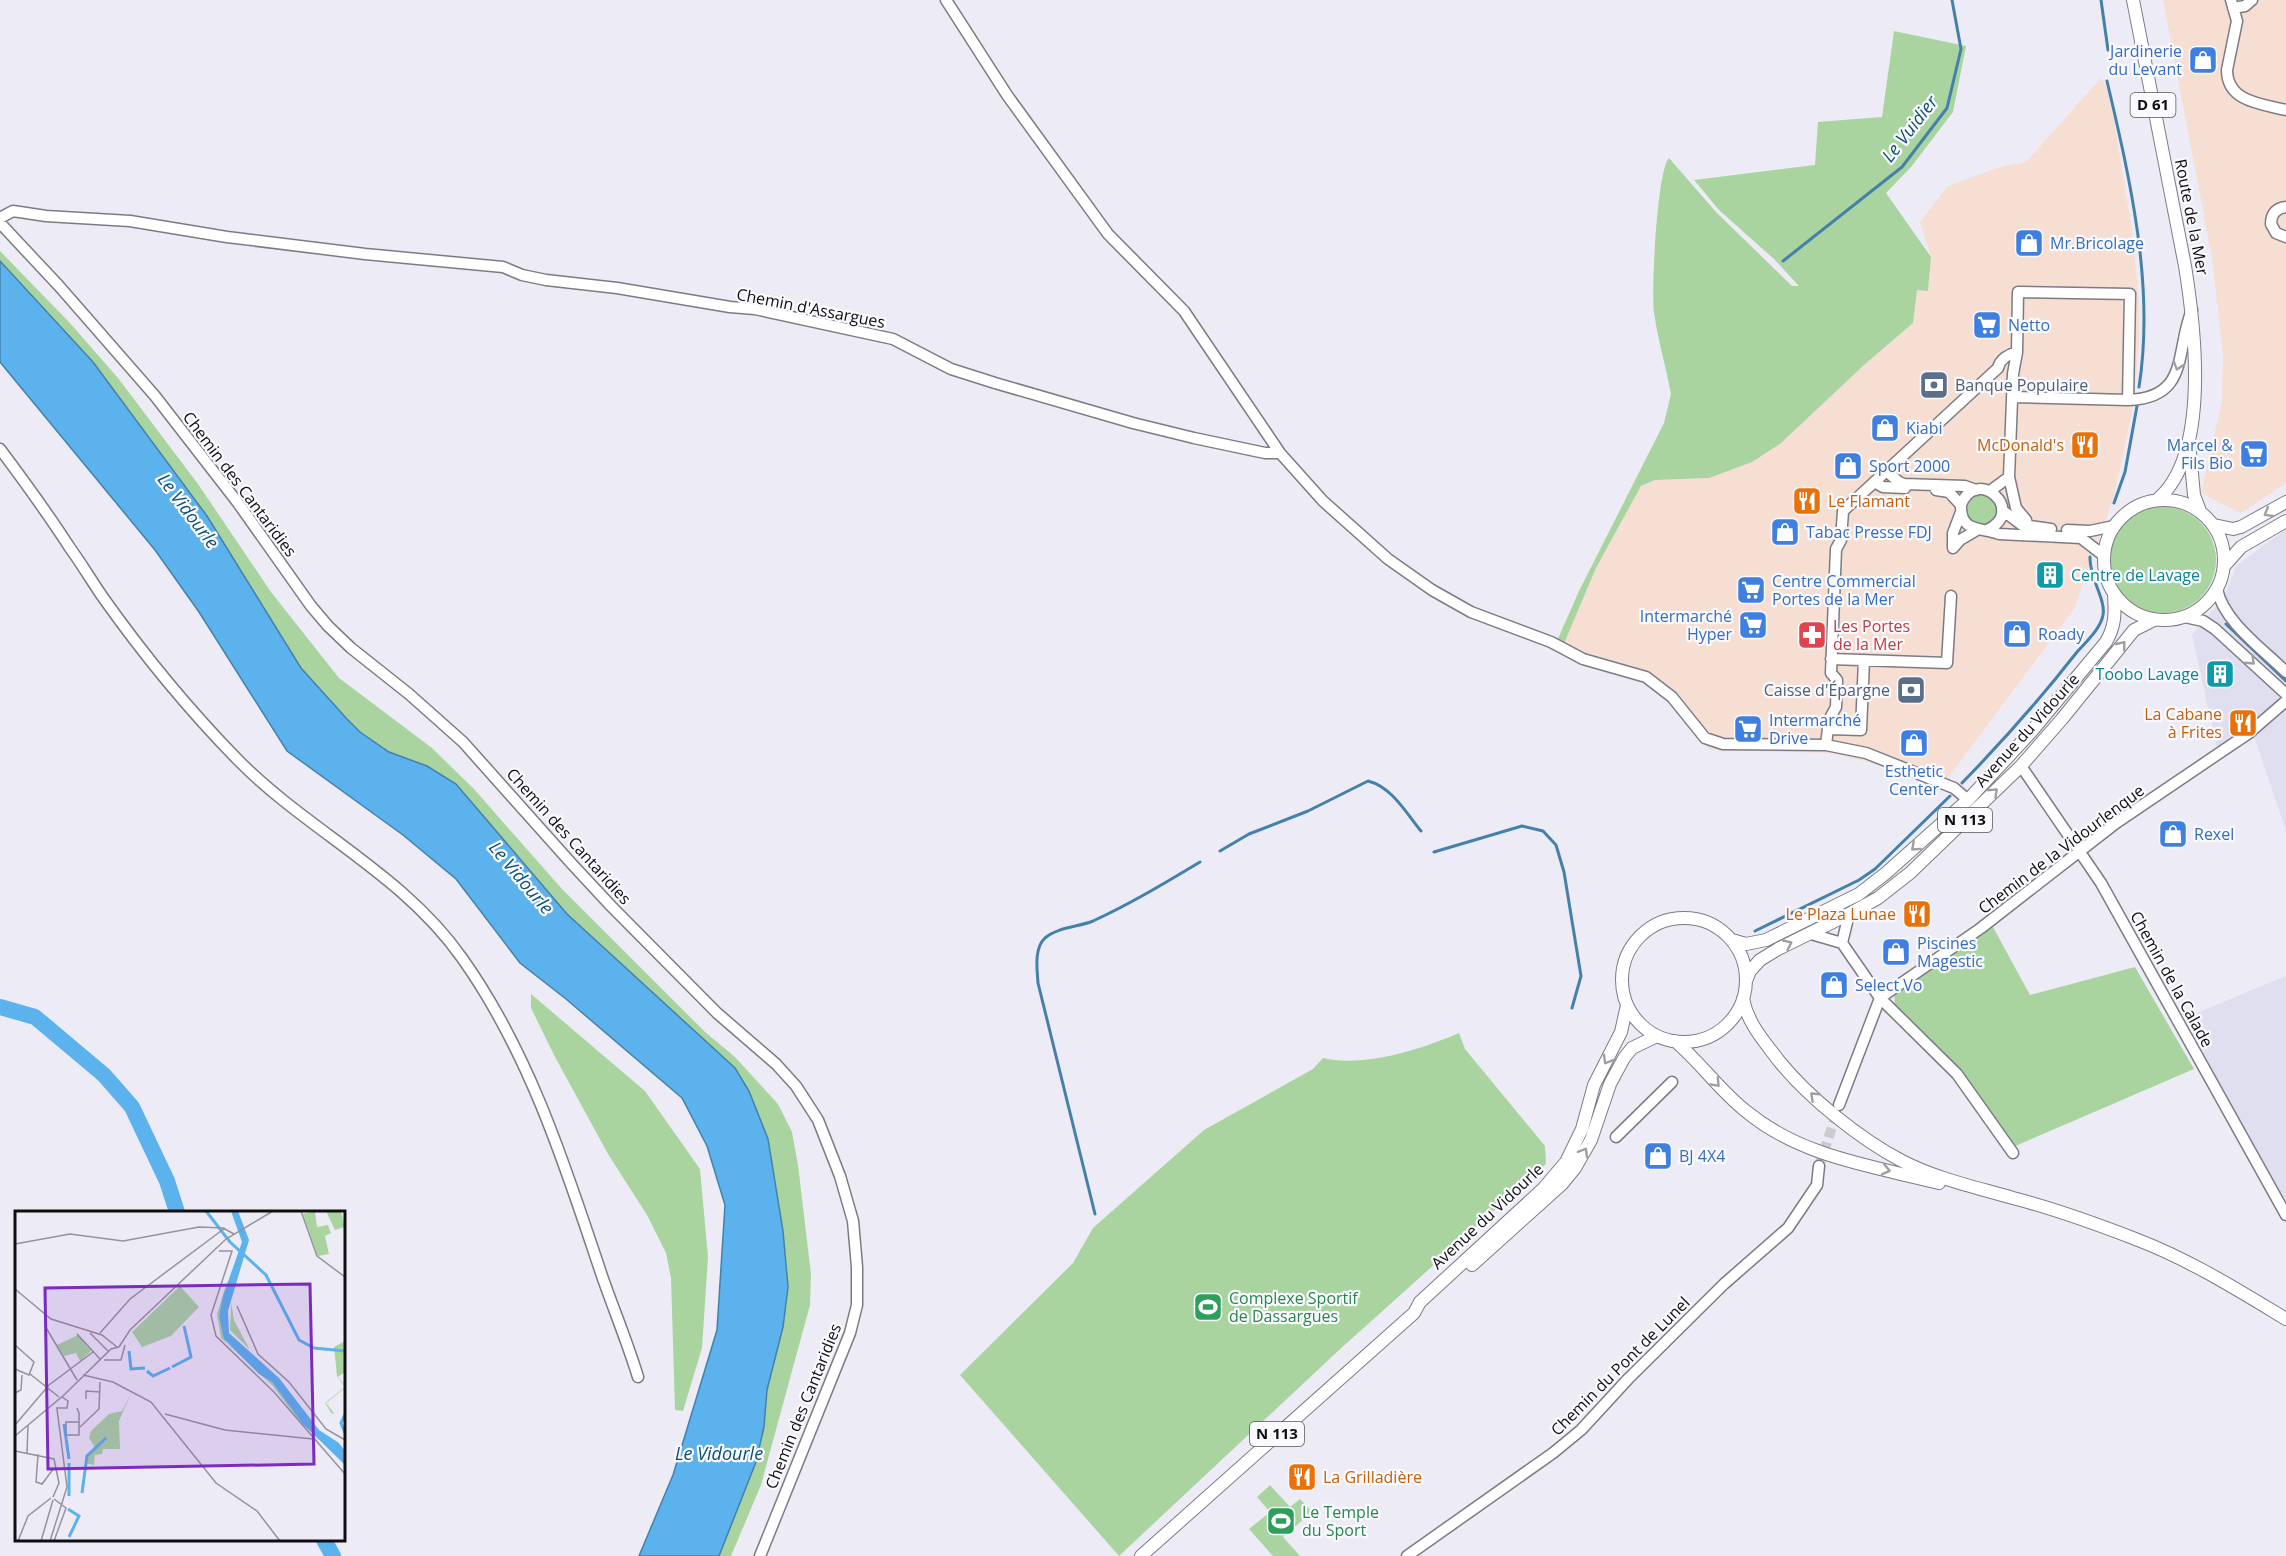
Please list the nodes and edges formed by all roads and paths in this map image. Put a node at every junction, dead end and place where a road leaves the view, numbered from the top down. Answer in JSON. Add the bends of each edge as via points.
{"nodes":[{"id":1,"x":946,"y":0,"type":"edge"},
{"id":2,"x":2133,"y":0,"type":"edge"},
{"id":3,"x":2252,"y":0,"type":"edge"},
{"id":4,"x":2232,"y":4,"type":"edge"},
{"id":5,"x":2286,"y":110,"type":"edge"},
{"id":6,"x":2286,"y":207,"type":"edge"},
{"id":7,"x":0,"y":218,"type":"edge"},
{"id":8,"x":0,"y":223,"type":"edge"},
{"id":9,"x":2286,"y":237,"type":"edge"},
{"id":10,"x":2192,"y":310,"type":"junction"},
{"id":11,"x":2017,"y":352,"type":"junction"},
{"id":12,"x":2015,"y":365,"type":"junction"},
{"id":13,"x":1998,"y":368,"type":"junction"},
{"id":14,"x":2012,"y":397,"type":"junction"},
{"id":15,"x":2128,"y":400,"type":"junction"},
{"id":16,"x":2189,"y":442,"type":"junction"},
{"id":17,"x":0,"y":449,"type":"edge"},
{"id":18,"x":1280,"y":453,"type":"junction"},
{"id":19,"x":1886,"y":471,"type":"junction"},
{"id":20,"x":2009,"y":477,"type":"junction"},
{"id":21,"x":1874,"y":482,"type":"junction"},
{"id":22,"x":1976,"y":490,"type":"junction"},
{"id":23,"x":1990,"y":491,"type":"junction"},
{"id":24,"x":2012,"y":493,"type":"junction"},
{"id":25,"x":2158,"y":500,"type":"junction"},
{"id":26,"x":2286,"y":502,"type":"edge"},
{"id":27,"x":2002,"y":507,"type":"junction"},
{"id":28,"x":1961,"y":509,"type":"junction"},
{"id":29,"x":2200,"y":511,"type":"junction"},
{"id":30,"x":2286,"y":521,"type":"edge"},
{"id":31,"x":2027,"y":524,"type":"junction"},
{"id":32,"x":2214,"y":525,"type":"junction"},
{"id":33,"x":2114,"y":526,"type":"junction"},
{"id":34,"x":1982,"y":530,"type":"junction"},
{"id":35,"x":2103,"y":555,"type":"junction"},
{"id":36,"x":2225,"y":565,"type":"junction"},
{"id":37,"x":2217,"y":589,"type":"junction"},
{"id":38,"x":2114,"y":593,"type":"junction"},
{"id":39,"x":1951,"y":596,"type":"dead end"},
{"id":40,"x":2185,"y":617,"type":"junction"},
{"id":41,"x":2154,"y":620,"type":"junction"},
{"id":42,"x":1831,"y":659,"type":"junction"},
{"id":43,"x":1864,"y":660,"type":"junction"},
{"id":44,"x":2286,"y":672,"type":"edge"},
{"id":45,"x":2286,"y":694,"type":"edge"},
{"id":46,"x":2286,"y":701,"type":"edge"},
{"id":47,"x":1829,"y":729,"type":"junction"},
{"id":48,"x":1826,"y":745,"type":"junction"},
{"id":49,"x":2021,"y":766,"type":"junction"},
{"id":50,"x":1968,"y":800,"type":"junction"},
{"id":51,"x":2080,"y":851,"type":"junction"},
{"id":52,"x":1849,"y":914,"type":"junction"},
{"id":53,"x":1811,"y":934,"type":"junction"},
{"id":54,"x":1732,"y":940,"type":"junction"},
{"id":55,"x":1842,"y":943,"type":"junction"},
{"id":56,"x":1746,"y":981,"type":"junction"},
{"id":57,"x":1880,"y":998,"type":"junction"},
{"id":58,"x":1743,"y":999,"type":"junction"},
{"id":59,"x":1627,"y":1005,"type":"junction"},
{"id":60,"x":1657,"y":1036,"type":"junction"},
{"id":61,"x":1675,"y":1041,"type":"junction"},
{"id":62,"x":1672,"y":1082,"type":"dead end"},
{"id":63,"x":1839,"y":1105,"type":"tunnel mouth"},
{"id":64,"x":1616,"y":1137,"type":"dead end"},
{"id":65,"x":2013,"y":1154,"type":"dead end"},
{"id":66,"x":1818,"y":1166,"type":"tunnel mouth"},
{"id":67,"x":1951,"y":1182,"type":"junction"},
{"id":68,"x":2286,"y":1215,"type":"edge"},
{"id":69,"x":1414,"y":1313,"type":"junction"},
{"id":70,"x":2286,"y":1319,"type":"edge"},
{"id":71,"x":638,"y":1377,"type":"dead end"},
{"id":72,"x":760,"y":1556,"type":"edge"},
{"id":73,"x":1141,"y":1556,"type":"edge"},
{"id":74,"x":1407,"y":1556,"type":"edge"}],
"edges":[{"from":1,"to":18,"type":"street","via":[[1007,95],[1108,234],[1184,311]]},
{"from":2,"to":10,"type":"main road","name":"Route de la Mer","number":"D 61"},
{"from":3,"to":4,"type":"street","via":[[2245,6]]},
{"from":4,"to":5,"type":"street","via":[[2237,21],[2227,70],[2231,88],[2237,95]]},
{"from":6,"to":9,"type":"street","via":[[2273,214],[2271,224],[2276,233]]},
{"from":7,"to":18,"type":"street","name":"Chemin d'Assargues","via":[[13,211],[130,221],[364,254],[502,267],[546,280],[755,309],[893,339],[951,369],[1133,423]]},
{"from":8,"to":72,"type":"street","name":"Chemin des Cantaridies","via":[[155,396],[328,626],[463,742],[611,906],[723,1019],[776,1064],[818,1120],[853,1221],[857,1305],[850,1333]]},
{"from":10,"to":15,"type":"street","one_way":true,"via":[[2174,379],[2160,393]]},
{"from":10,"to":16,"type":"main road","name":"Route de la Mer","number":"D 61","via":[[2195,373]]},
{"from":11,"to":12,"type":"street"},
{"from":11,"to":13,"type":"street","via":[[2009,354]]},
{"from":11,"to":15,"type":"street","via":[[2018,292],[2130,294]]},
{"from":12,"to":13,"type":"street"},
{"from":12,"to":14,"type":"street"},
{"from":13,"to":19,"type":"street"},
{"from":14,"to":15,"type":"street"},
{"from":14,"to":20,"type":"street"},
{"from":16,"to":25,"type":"main road","name":"Route de la Mer","number":"D 61","via":[[2175,480]]},
{"from":16,"to":29,"type":"main road","name":"Route de la Mer","number":"D 61","via":[[2194,495]]},
{"from":17,"to":71,"type":"street","via":[[100,594],[195,714],[256,776],[389,880],[460,954],[514,1048],[551,1132]]},
{"from":18,"to":48,"type":"street","via":[[1323,501],[1388,559],[1432,590],[1471,612],[1551,642],[1596,664],[1646,677],[1672,697],[1713,742]]},
{"from":19,"to":21,"type":"street"},
{"from":19,"to":22,"type":"street","via":[[1904,484],[1970,486]]},
{"from":20,"to":23,"type":"street"},
{"from":20,"to":24,"type":"street"},
{"from":21,"to":28,"type":"street","via":[[1886,487],[1949,492]]},
{"from":21,"to":42,"type":"street","via":[[1843,511],[1841,540],[1836,549]]},
{"from":22,"to":23,"type":"street"},
{"from":22,"to":28,"type":"street","via":[[1968,494]]},
{"from":23,"to":27,"type":"street"},
{"from":24,"to":27,"type":"street"},
{"from":24,"to":31,"type":"street","via":[[2017,511]]},
{"from":25,"to":29,"type":"main road","via":[[2180,501]]},
{"from":25,"to":33,"type":"main road","via":[[2133,508]]},
{"from":26,"to":32,"type":"main road","one_way":true,"via":[[2241,527]]},
{"from":27,"to":31,"type":"street","via":[[2018,524]]},
{"from":27,"to":34,"type":"street","via":[[1997,524]]},
{"from":28,"to":34,"type":"street","via":[[1966,524]]},
{"from":28,"to":34,"type":"street","via":[[1953,533],[1953,548],[1960,540]]},
{"from":29,"to":32,"type":"main road"},
{"from":30,"to":36,"type":"main road","via":[[2241,548]]},
{"from":31,"to":33,"type":"street","via":[[2090,531]]},
{"from":32,"to":36,"type":"main road","via":[[2223,544]]},
{"from":33,"to":35,"type":"main road"},
{"from":34,"to":35,"type":"street","via":[[2081,538]]},
{"from":35,"to":38,"type":"main road","via":[[2107,581]]},
{"from":36,"to":37,"type":"main road"},
{"from":37,"to":40,"type":"main road","via":[[2204,606]]},
{"from":37,"to":44,"type":"street","via":[[2227,615]]},
{"from":38,"to":41,"type":"main road","via":[[2135,613]]},
{"from":38,"to":50,"type":"main road","name":"Avenue du Vidourle","number":"N 113","via":[[2116,616],[2106,642]]},
{"from":39,"to":43,"type":"street","via":[[1947,663]]},
{"from":40,"to":41,"type":"main road"},
{"from":40,"to":45,"type":"street","one_way":true,"via":[[2215,628]]},
{"from":49,"to":41,"type":"main road","name":"Avenue du Vidourle","number":"N 113","one_way":true,"via":[[2134,630]]},
{"from":42,"to":43,"type":"street"},
{"from":42,"to":47,"type":"street","via":[[1831,673],[1837,681],[1836,706]]},
{"from":43,"to":47,"type":"street","via":[[1861,730]]},
{"from":46,"to":51,"type":"street","name":"Chemin de la Vidourlenque","via":[[2249,733]]},
{"from":47,"to":48,"type":"street"},
{"from":48,"to":50,"type":"street","via":[[1893,762],[1954,788]]},
{"from":49,"to":51,"type":"street","name":"Chemin de la Calade"},
{"from":52,"to":49,"type":"main road","name":"Avenue du Vidourle","number":"N 113","one_way":true,"via":[[1910,873]]},
{"from":50,"to":54,"type":"main road","name":"Avenue du Vidourle","number":"N 113","one_way":true,"via":[[1859,894],[1766,940],[1746,944]]},
{"from":51,"to":57,"type":"street","name":"Chemin de la Vidourlenque","via":[[1981,928]]},
{"from":51,"to":68,"type":"street","name":"Chemin de la Calade"},
{"from":52,"to":53,"type":"main road","name":"Avenue du Vidourle","number":"N 113"},
{"from":52,"to":55,"type":"street"},
{"from":53,"to":55,"type":"street"},
{"from":56,"to":53,"type":"main road","name":"Avenue du Vidourle","number":"N 113","one_way":true,"via":[[1760,960]]},
{"from":54,"to":56,"type":"main road","via":[[1741,956]]},
{"from":54,"to":59,"type":"main road","via":[[1710,924],[1683,918],[1645,931],[1623,965]]},
{"from":55,"to":57,"type":"street"},
{"from":56,"to":58,"type":"main road"},
{"from":57,"to":63,"type":"street"},
{"from":57,"to":65,"type":"street","via":[[1957,1074]]},
{"from":58,"to":61,"type":"main road","via":[[1733,1018],[1717,1033],[1696,1041]]},
{"from":67,"to":58,"type":"main road","one_way":true,"via":[[1884,1151],[1819,1102],[1757,1032]]},
{"from":59,"to":60,"type":"main road","via":[[1636,1020]]},
{"from":59,"to":69,"type":"main road","name":"Avenue du Vidourle","number":"N 113","one_way":true,"via":[[1621,1032],[1594,1085],[1582,1129],[1566,1162],[1543,1189],[1420,1302]]},
{"from":60,"to":61,"type":"main road"},
{"from":69,"to":60,"type":"main road","name":"Avenue du Vidourle","number":"N 113","one_way":true,"via":[[1562,1184],[1591,1140],[1610,1084],[1624,1058],[1632,1048]]},
{"from":61,"to":67,"type":"main road","one_way":true,"via":[[1735,1102],[1783,1136],[1832,1157],[1940,1183]]},
{"from":62,"to":64,"type":"street"},
{"from":66,"to":74,"type":"street","name":"Chemin du Pont de Lunel","via":[[1816,1185],[1788,1228],[1724,1284],[1581,1430]]},
{"from":67,"to":70,"type":"main road","via":[[2042,1206],[2140,1241],[2177,1257]]},
{"from":69,"to":73,"type":"main road","name":"Avenue du Vidourle","number":"N 113"}]}
